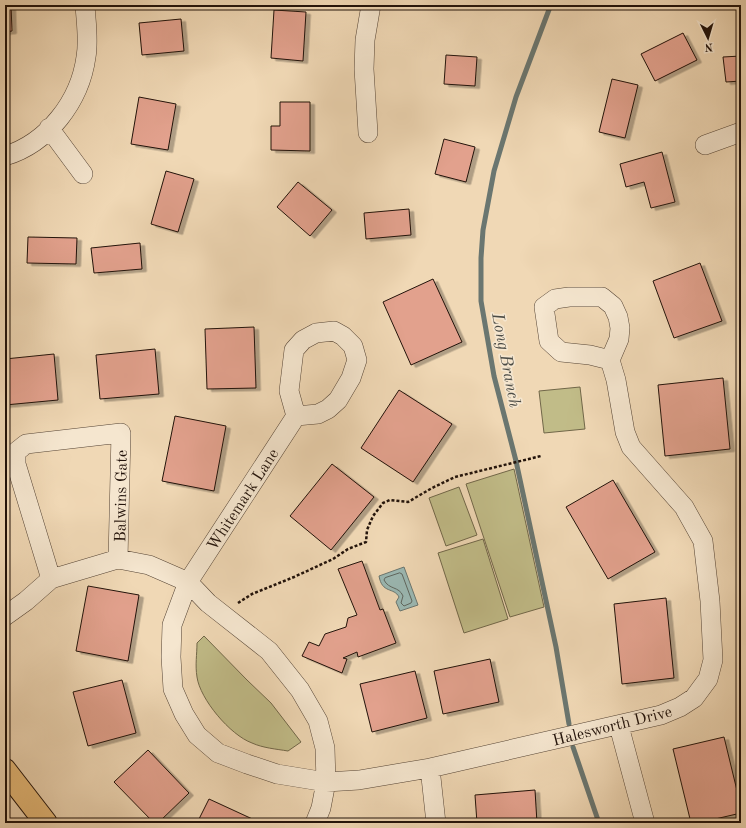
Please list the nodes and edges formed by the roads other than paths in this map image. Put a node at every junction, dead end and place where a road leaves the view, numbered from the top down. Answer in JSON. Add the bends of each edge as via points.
{"nodes":[{"id":1,"x":85,"y":5,"type":"edge"},
{"id":2,"x":371,"y":5,"type":"edge"},
{"id":3,"x":49,"y":128,"type":"junction"},
{"id":4,"x":741,"y":132,"type":"edge"},
{"id":5,"x":368,"y":133,"type":"dead end"},
{"id":6,"x":705,"y":144,"type":"dead end"},
{"id":7,"x":5,"y":156,"type":"edge"},
{"id":8,"x":83,"y":174,"type":"dead end"},
{"id":9,"x":610,"y":360,"type":"dead end"},
{"id":10,"x":296,"y":416,"type":"junction"},
{"id":11,"x":118,"y":559,"type":"junction"},
{"id":12,"x":51,"y":579,"type":"junction"},
{"id":13,"x":188,"y":582,"type":"junction"},
{"id":14,"x":5,"y":616,"type":"edge"},
{"id":15,"x":619,"y":726,"type":"junction"},
{"id":16,"x":430,"y":768,"type":"junction"},
{"id":17,"x":5,"y":770,"type":"edge"},
{"id":18,"x":326,"y":782,"type":"junction"},
{"id":19,"x":46,"y":823,"type":"edge"},
{"id":20,"x":315,"y":823,"type":"edge"},
{"id":21,"x":436,"y":823,"type":"edge"},
{"id":22,"x":645,"y":823,"type":"edge"}],
"edges":[{"from":1,"to":3,"type":"street","via":[[87,37],[82,76],[72,99]]},
{"from":2,"to":5,"type":"street","via":[[365,40],[364,69]]},
{"from":3,"to":7,"type":"street","via":[[35,142]]},
{"from":3,"to":8,"type":"street"},
{"from":4,"to":6,"type":"street"},
{"from":9,"to":15,"type":"street","name":"Halesworth Drive","via":[[625,432],[631,447],[684,507],[703,541],[713,660],[708,679],[694,698],[680,708]]},
{"from":10,"to":10,"type":"street","via":[[318,414],[328,409],[338,400],[351,378],[357,360],[353,346],[334,331],[316,333],[303,340],[294,350],[289,391]]},
{"from":10,"to":13,"type":"street","name":"Whitemark Lane"},
{"from":11,"to":12,"type":"street"},
{"from":11,"to":12,"type":"street","name":"Balwins Gate","via":[[121,433],[26,444],[16,452],[16,464]]},
{"from":11,"to":13,"type":"street","via":[[149,565]]},
{"from":12,"to":14,"type":"street","via":[[26,602]]},
{"from":13,"to":18,"type":"street","via":[[208,603],[269,651],[300,690],[318,721],[325,748]]},
{"from":13,"to":18,"type":"street","name":"Whitemark Lane","via":[[172,625],[171,657],[173,689],[197,735],[218,753],[247,764],[277,774]]},
{"from":15,"to":16,"type":"street","name":"Halesworth Drive"},
{"from":15,"to":22,"type":"street"},
{"from":16,"to":18,"type":"street","name":"Halesworth Drive","via":[[359,780]]},
{"from":16,"to":21,"type":"street"},
{"from":17,"to":19,"type":"main road"},
{"from":18,"to":20,"type":"street"}]}
